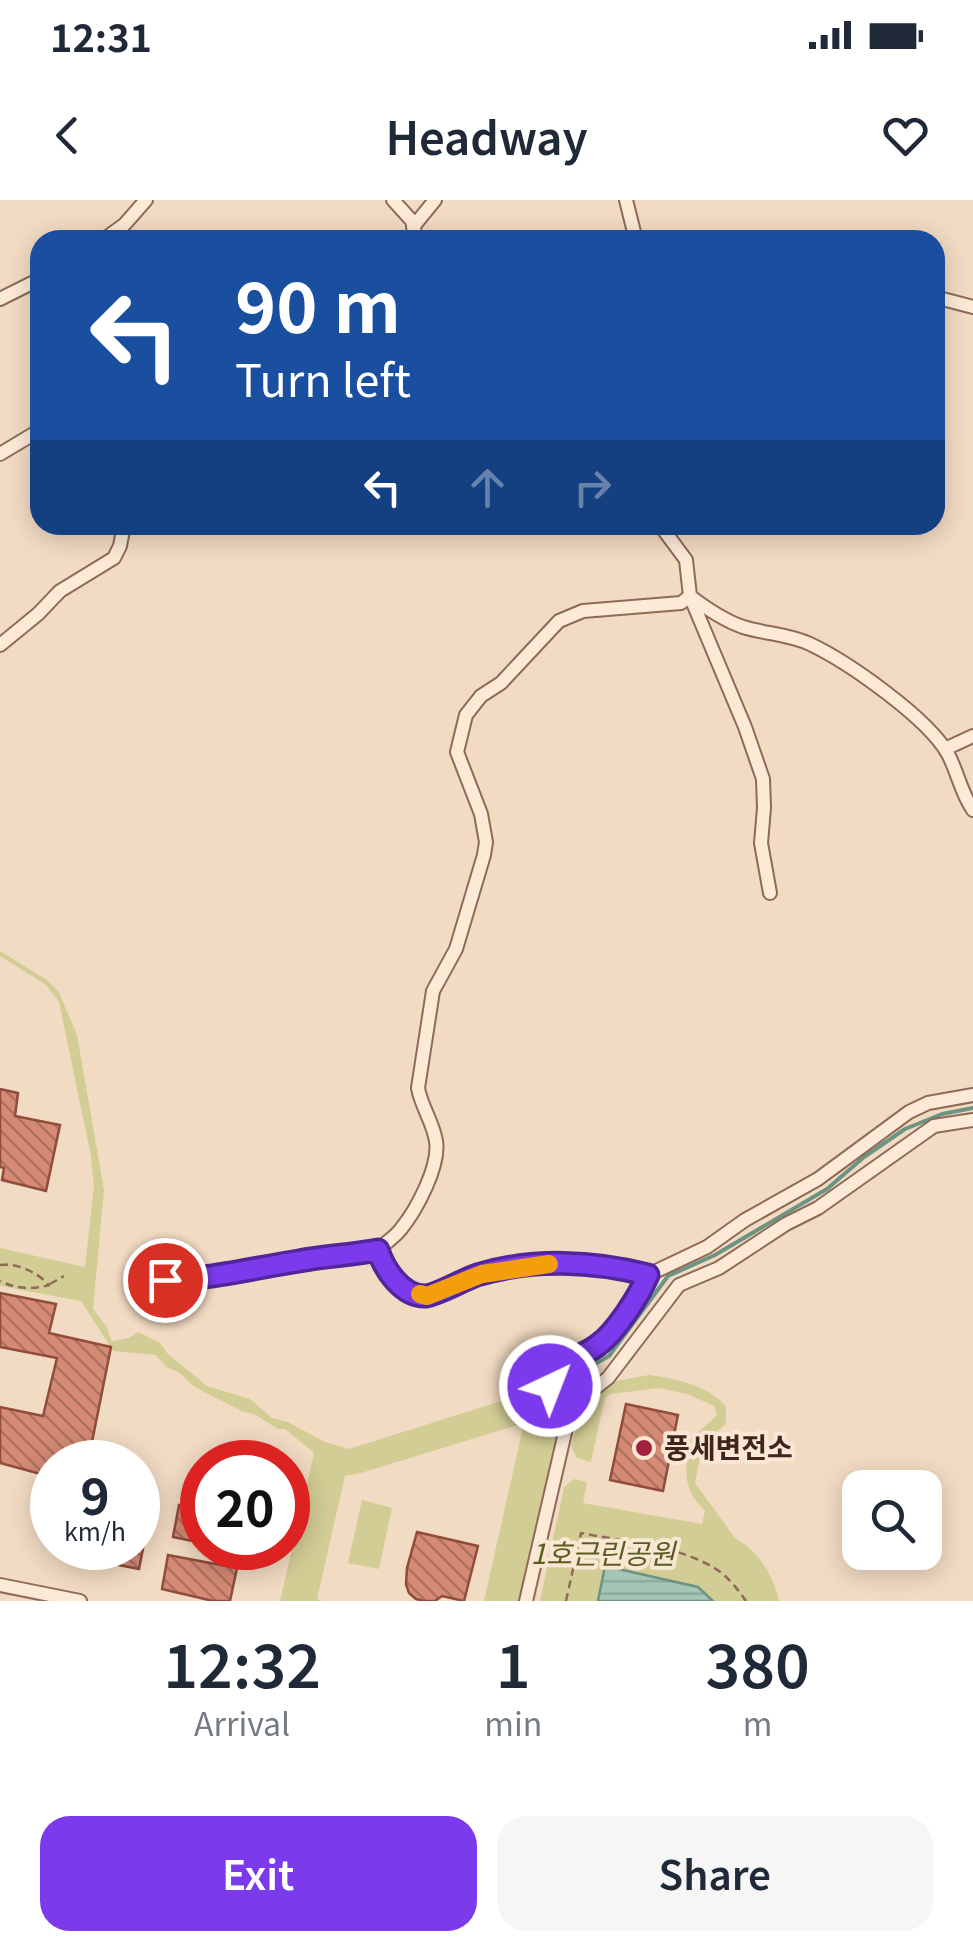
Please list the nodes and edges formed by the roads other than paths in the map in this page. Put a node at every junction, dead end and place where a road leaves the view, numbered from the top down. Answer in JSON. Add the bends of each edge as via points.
{"nodes":[{"id":1,"x":146,"y":200,"type":"edge"},
{"id":2,"x":392,"y":200,"type":"edge"},
{"id":3,"x":434,"y":200,"type":"edge"},
{"id":4,"x":626,"y":200,"type":"edge"},
{"id":5,"x":116,"y":230,"type":"edge"},
{"id":6,"x":414,"y":230,"type":"edge"},
{"id":7,"x":417,"y":230,"type":"edge"},
{"id":8,"x":634,"y":230,"type":"edge"},
{"id":9,"x":30,"y":284,"type":"edge"},
{"id":10,"x":0,"y":300,"type":"edge"},
{"id":11,"x":945,"y":300,"type":"edge"},
{"id":12,"x":973,"y":307,"type":"edge"},
{"id":13,"x":30,"y":436,"type":"edge"},
{"id":14,"x":0,"y":454,"type":"edge"},
{"id":15,"x":122,"y":535,"type":"edge"},
{"id":16,"x":667,"y":535,"type":"edge"},
{"id":17,"x":690,"y":596,"type":"junction"},
{"id":18,"x":0,"y":645,"type":"edge"},
{"id":19,"x":973,"y":736,"type":"edge"},
{"id":20,"x":945,"y":750,"type":"junction"},
{"id":21,"x":973,"y":810,"type":"edge"},
{"id":22,"x":770,"y":893,"type":"dead end"},
{"id":23,"x":973,"y":1095,"type":"edge"},
{"id":24,"x":973,"y":1120,"type":"edge"},
{"id":25,"x":378,"y":1250,"type":"junction"},
{"id":26,"x":648,"y":1275,"type":"junction"},
{"id":27,"x":165,"y":1280,"type":"dead end"},
{"id":28,"x":576,"y":1394,"type":"junction"},
{"id":29,"x":0,"y":1585,"type":"edge"},
{"id":30,"x":80,"y":1601,"type":"edge"},
{"id":31,"x":526,"y":1601,"type":"edge"}],
"edges":[{"from":1,"to":5,"type":"street"},
{"from":2,"to":6,"type":"street"},
{"from":3,"to":7,"type":"street"},
{"from":4,"to":8,"type":"street"},
{"from":9,"to":10,"type":"street"},
{"from":11,"to":12,"type":"street"},
{"from":13,"to":14,"type":"street"},
{"from":15,"to":18,"type":"street","via":[[114,558],[60,591]]},
{"from":16,"to":17,"type":"street","via":[[686,560]]},
{"from":17,"to":20,"type":"street","via":[[718,617],[810,644],[845,664],[910,711]]},
{"from":17,"to":22,"type":"street","via":[[763,779],[760,844]]},
{"from":17,"to":25,"type":"street","via":[[681,603],[584,611],[559,621],[466,715],[456,752],[486,842],[456,949],[433,992],[418,1088],[436,1158],[421,1198]]},
{"from":19,"to":20,"type":"street"},
{"from":20,"to":21,"type":"street"},
{"from":23,"to":26,"type":"street","via":[[908,1112],[818,1179]]},
{"from":24,"to":28,"type":"street","via":[[934,1126],[818,1208],[679,1285],[608,1378],[589,1394]]},
{"from":25,"to":26,"type":"street","via":[[393,1279],[427,1296],[482,1274],[538,1264]]},
{"from":25,"to":27,"type":"street"},
{"from":26,"to":28,"type":"street","via":[[603,1342],[547,1368],[550,1386],[566,1385]]},
{"from":28,"to":31,"type":"street"},
{"from":29,"to":30,"type":"street"}]}
